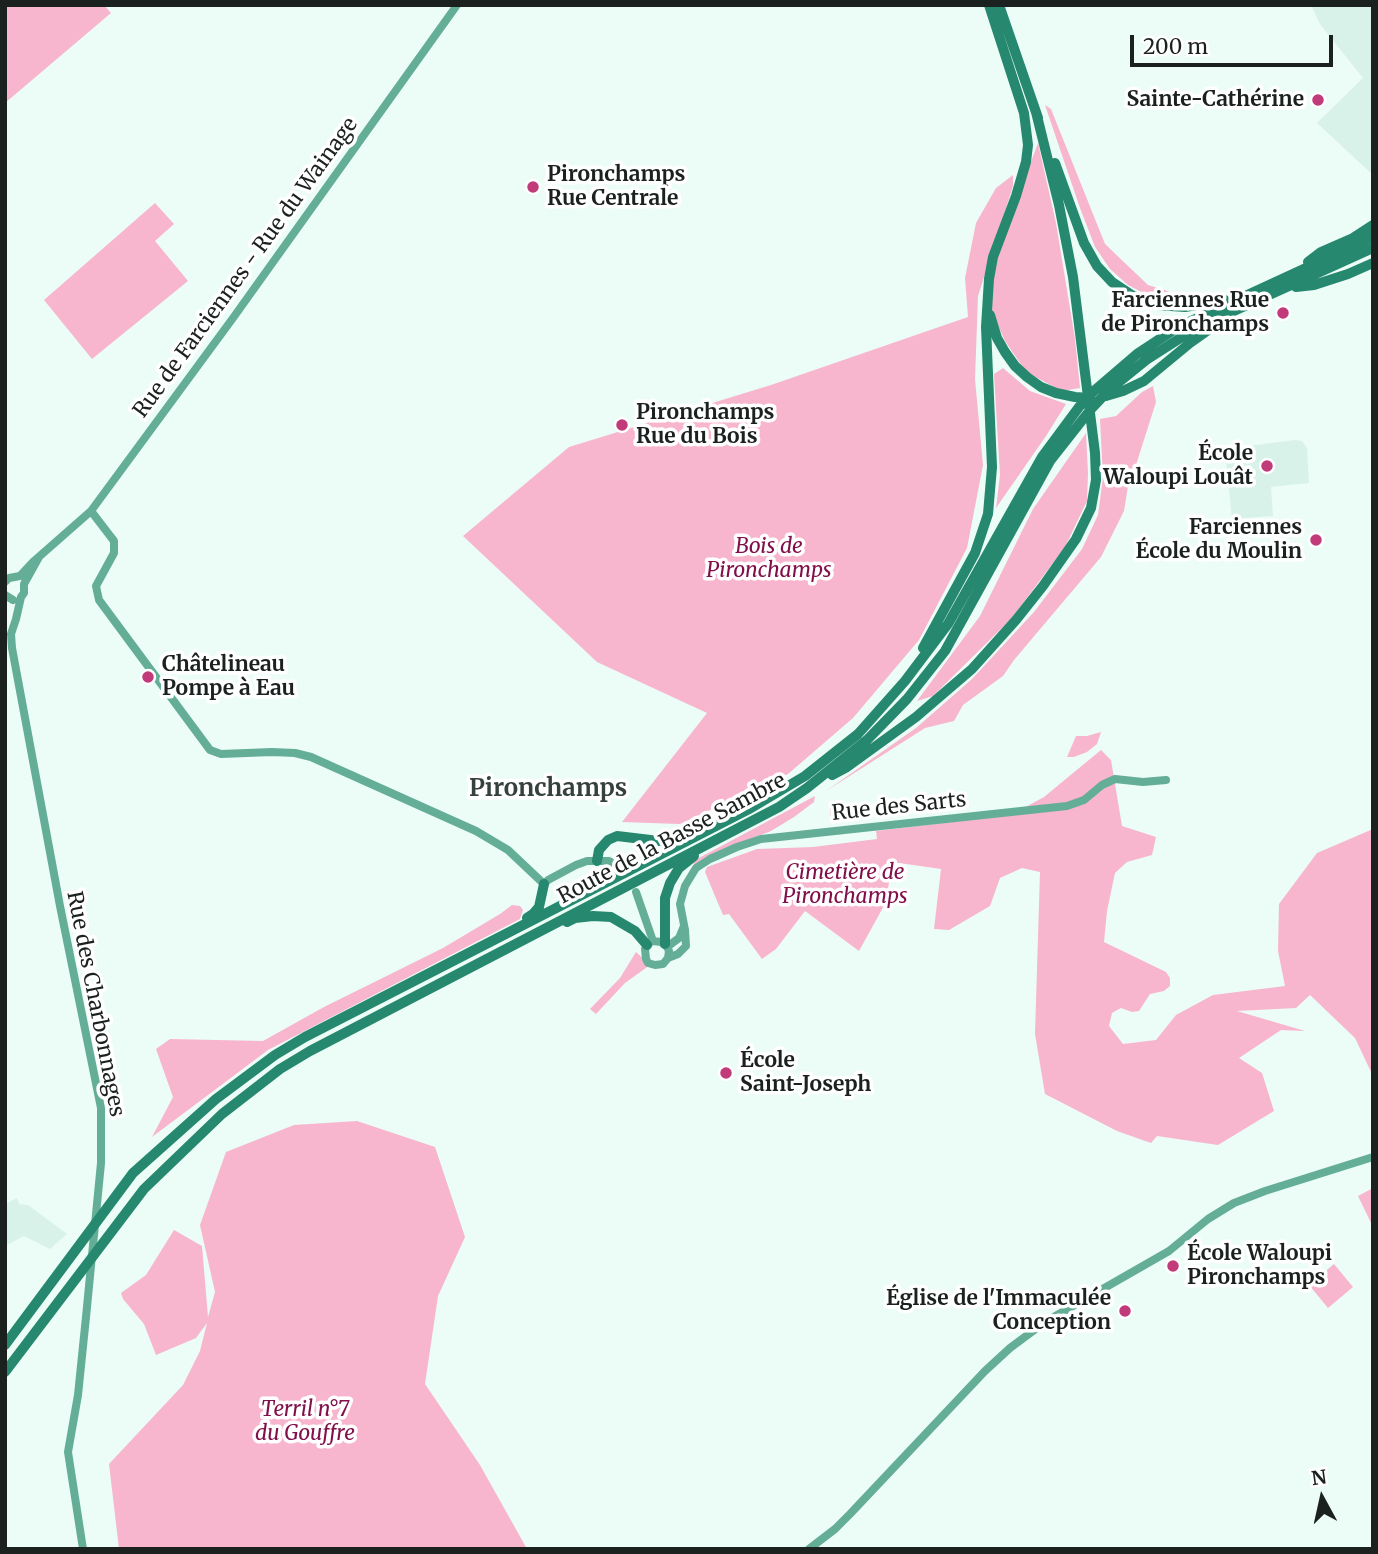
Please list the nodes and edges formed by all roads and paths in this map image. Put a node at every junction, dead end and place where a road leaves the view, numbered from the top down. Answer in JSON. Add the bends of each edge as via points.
{"nodes":[{"id":1,"x":457,"y":5,"type":"edge"},
{"id":2,"x":989,"y":5,"type":"edge"},
{"id":3,"x":999,"y":5,"type":"edge"},
{"id":4,"x":1036,"y":112,"type":"junction"},
{"id":5,"x":1373,"y":225,"type":"edge"},
{"id":6,"x":1373,"y":237,"type":"edge"},
{"id":7,"x":1373,"y":248,"type":"edge"},
{"id":8,"x":1373,"y":263,"type":"edge"},
{"id":9,"x":1293,"y":274,"type":"junction"},
{"id":10,"x":1287,"y":288,"type":"junction"},
{"id":11,"x":987,"y":298,"type":"junction"},
{"id":12,"x":1240,"y":299,"type":"junction"},
{"id":13,"x":1225,"y":315,"type":"junction"},
{"id":14,"x":1091,"y":387,"type":"junction"},
{"id":15,"x":91,"y":511,"type":"junction"},
{"id":16,"x":40,"y":557,"type":"junction"},
{"id":17,"x":16,"y":578,"type":"junction"},
{"id":18,"x":5,"y":582,"type":"edge"},
{"id":19,"x":24,"y":584,"type":"junction"},
{"id":20,"x":10,"y":597,"type":"edge"},
{"id":21,"x":905,"y":681,"type":"junction"},
{"id":22,"x":1166,"y":780,"type":"dead end"},
{"id":23,"x":807,"y":788,"type":"junction"},
{"id":24,"x":779,"y":807,"type":"junction"},
{"id":25,"x":751,"y":808,"type":"junction"},
{"id":26,"x":597,"y":861,"type":"junction"},
{"id":27,"x":618,"y":866,"type":"dead end"},
{"id":28,"x":544,"y":884,"type":"junction"},
{"id":29,"x":636,"y":892,"type":"dead end"},
{"id":30,"x":684,"y":926,"type":"junction"},
{"id":31,"x":658,"y":944,"type":"junction"},
{"id":32,"x":510,"y":946,"type":"junction"},
{"id":33,"x":472,"y":952,"type":"junction"},
{"id":34,"x":668,"y":958,"type":"junction"},
{"id":35,"x":1373,"y":1157,"type":"edge"},
{"id":36,"x":5,"y":1345,"type":"edge"},
{"id":37,"x":5,"y":1372,"type":"edge"},
{"id":38,"x":83,"y":1549,"type":"edge"},
{"id":39,"x":809,"y":1549,"type":"edge"}],
"edges":[{"from":1,"to":15,"type":"street","name":"Rue de Farciennes - Rue du Wainage"},
{"from":2,"to":11,"type":"highway","via":[[1027,128],[1026,162],[993,257]]},
{"from":3,"to":4,"type":"highway"},
{"from":4,"to":12,"type":"highway","via":[[1084,243],[1112,282],[1145,301],[1171,307]]},
{"from":4,"to":14,"type":"highway","via":[[1067,243]]},
{"from":5,"to":9,"type":"highway","via":[[1321,252]]},
{"from":6,"to":9,"type":"highway","name":"Route de la Basse Sambre"},
{"from":7,"to":10,"type":"highway","name":"Route de la Basse Sambre"},
{"from":8,"to":10,"type":"highway","via":[[1314,285]]},
{"from":9,"to":12,"type":"highway","name":"Route de la Basse Sambre"},
{"from":10,"to":13,"type":"highway","name":"Route de la Basse Sambre"},
{"from":11,"to":13,"type":"highway","via":[[997,338],[1015,366],[1041,387],[1075,397],[1112,394],[1144,381]]},
{"from":11,"to":21,"type":"highway","via":[[992,467],[988,514],[975,553]]},
{"from":12,"to":14,"type":"highway","name":"Route de la Basse Sambre","via":[[1178,327]]},
{"from":13,"to":23,"type":"highway","name":"Route de la Basse Sambre","via":[[1161,349],[1091,409],[1050,461],[944,651],[867,740]]},
{"from":14,"to":21,"type":"highway","name":"Route de la Basse Sambre","via":[[1042,457],[948,624]]},
{"from":14,"to":23,"type":"highway","via":[[1094,495],[1076,539],[1029,605],[986,655],[940,698],[847,766]]},
{"from":15,"to":16,"type":"street","name":"Rue de Farciennes - Rue du Wainage"},
{"from":15,"to":28,"type":"street","via":[[114,541],[114,553],[96,586],[99,600],[210,750],[311,757],[476,831],[508,850]]},
{"from":16,"to":17,"type":"street","name":"Rue de Farciennes - Rue du Wainage"},
{"from":16,"to":19,"type":"street"},
{"from":17,"to":18,"type":"street"},
{"from":17,"to":19,"type":"street"},
{"from":19,"to":20,"type":"street","via":[[24,593]]},
{"from":20,"to":38,"type":"street","name":"Rue des Charbonnages","via":[[16,619],[12,648],[101,1108],[101,1163],[68,1452]]},
{"from":21,"to":25,"type":"highway","name":"Route de la Basse Sambre","via":[[858,734],[805,776]]},
{"from":22,"to":30,"type":"street","name":"Rue des Sarts","via":[[1115,779],[1067,806],[737,846],[696,868],[681,897]]},
{"from":23,"to":24,"type":"highway","name":"Route de la Basse Sambre"},
{"from":24,"to":31,"type":"highway","via":[[679,868],[665,898]]},
{"from":24,"to":32,"type":"highway","name":"Route de la Basse Sambre"},
{"from":25,"to":26,"type":"highway","via":[[681,839],[608,839]]},
{"from":25,"to":33,"type":"highway","name":"Route de la Basse Sambre"},
{"from":26,"to":27,"type":"street"},
{"from":26,"to":28,"type":"street","via":[[576,865]]},
{"from":28,"to":33,"type":"highway","via":[[533,915],[481,942]]},
{"from":29,"to":31,"type":"street"},
{"from":30,"to":31,"type":"street","via":[[679,938]]},
{"from":30,"to":34,"type":"street","name":"Rue des Sarts","via":[[686,946]]},
{"from":31,"to":32,"type":"highway","via":[[611,917],[593,916],[575,918]]},
{"from":31,"to":34,"type":"street"},
{"from":31,"to":34,"type":"street","via":[[645,949],[648,963],[663,964]]},
{"from":32,"to":37,"type":"highway","name":"Route de la Basse Sambre","via":[[310,1051],[222,1114],[144,1189]]},
{"from":33,"to":36,"type":"highway","name":"Route de la Basse Sambre","via":[[275,1055],[216,1099],[133,1173]]},
{"from":35,"to":39,"type":"street","via":[[1234,1203],[1169,1251],[1018,1342],[970,1386],[850,1514]]}]}
